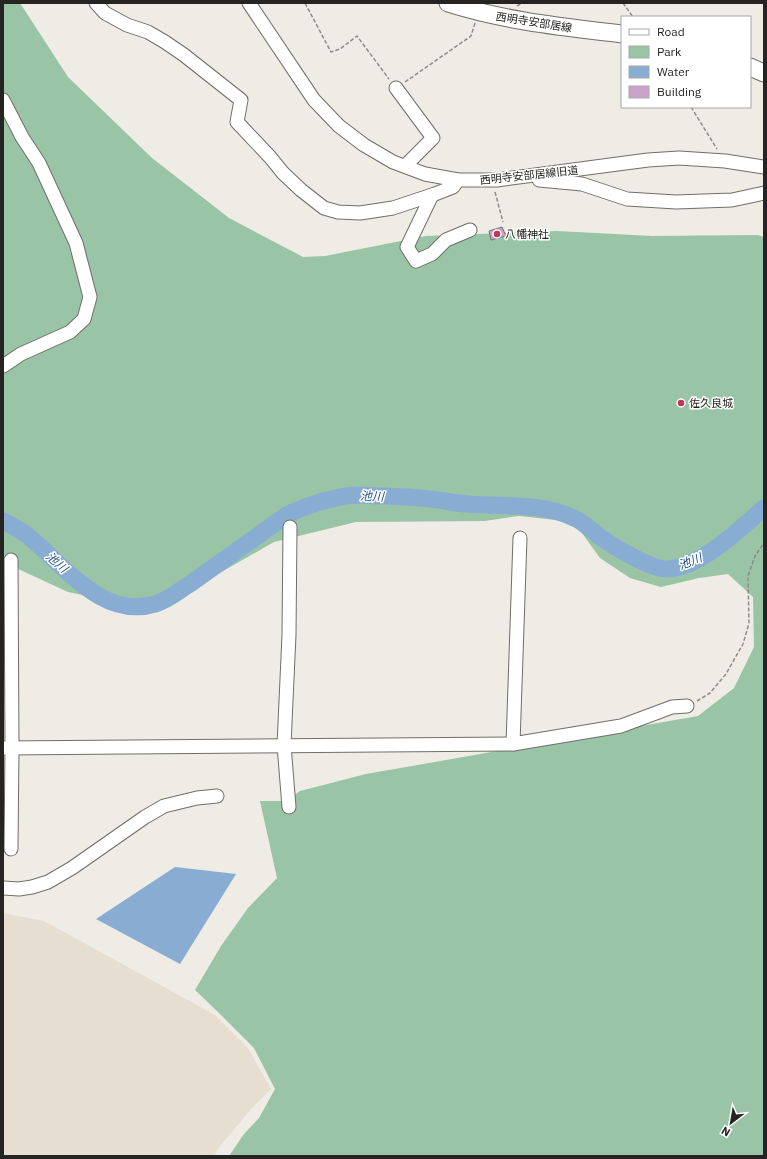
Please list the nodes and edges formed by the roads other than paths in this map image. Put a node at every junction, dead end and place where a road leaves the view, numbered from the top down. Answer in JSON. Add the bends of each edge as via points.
{"nodes":[{"id":1,"x":96,"y":3,"type":"edge"},
{"id":2,"x":249,"y":3,"type":"edge"},
{"id":3,"x":448,"y":3,"type":"edge"},
{"id":4,"x":621,"y":34,"type":"edge"},
{"id":5,"x":751,"y":67,"type":"edge"},
{"id":6,"x":764,"y":73,"type":"edge"},
{"id":7,"x":396,"y":88,"type":"road end"},
{"id":8,"x":3,"y":100,"type":"edge"},
{"id":9,"x":405,"y":166,"type":"junction"},
{"id":10,"x":764,"y":167,"type":"edge"},
{"id":11,"x":522,"y":177,"type":"junction"},
{"id":12,"x":458,"y":180,"type":"junction"},
{"id":13,"x":764,"y":186,"type":"edge"},
{"id":14,"x":764,"y":193,"type":"edge"},
{"id":15,"x":432,"y":195,"type":"junction"},
{"id":16,"x":732,"y":200,"type":"junction"},
{"id":17,"x":470,"y":230,"type":"dead end"},
{"id":18,"x":3,"y":366,"type":"edge"},
{"id":19,"x":290,"y":527,"type":"dead end"},
{"id":20,"x":520,"y":538,"type":"dead end"},
{"id":21,"x":11,"y":560,"type":"dead end"},
{"id":22,"x":687,"y":706,"type":"road end"},
{"id":23,"x":513,"y":744,"type":"junction"},
{"id":24,"x":284,"y":745,"type":"junction"},
{"id":25,"x":8,"y":748,"type":"edge"},
{"id":26,"x":218,"y":796,"type":"dead end"},
{"id":27,"x":289,"y":807,"type":"dead end"},
{"id":28,"x":11,"y":849,"type":"dead end"},
{"id":29,"x":3,"y":888,"type":"edge"}],
"edges":[{"from":1,"to":15,"type":"street","via":[[105,13],[127,25],[148,32],[184,54],[241,100],[237,122],[283,173],[324,208],[338,212],[360,213],[393,208]]},
{"from":2,"to":9,"type":"street","name":"西明寺安部居線旧道","via":[[314,100],[334,121],[364,145]]},
{"from":3,"to":4,"type":"main road","name":"西明寺安部居線","via":[[495,16]]},
{"from":5,"to":6,"type":"main road"},
{"from":7,"to":9,"type":"street","via":[[433,138]]},
{"from":8,"to":18,"type":"street","via":[[39,163],[76,243],[90,297],[84,319],[70,332],[22,354]]},
{"from":9,"to":12,"type":"street","name":"西明寺安部居線旧道","via":[[425,174]]},
{"from":10,"to":11,"type":"street","name":"西明寺安部居線旧道","via":[[725,160],[679,158]]},
{"from":11,"to":12,"type":"street","name":"西明寺安部居線旧道"},
{"from":11,"to":16,"type":"street","via":[[582,184],[627,199],[676,202]]},
{"from":12,"to":15,"type":"street","via":[[453,187]]},
{"from":13,"to":16,"type":"street","via":[[733,192]]},
{"from":14,"to":16,"type":"street"},
{"from":15,"to":17,"type":"street","via":[[407,247],[416,261],[432,254],[446,240]]},
{"from":19,"to":24,"type":"street"},
{"from":20,"to":23,"type":"street"},
{"from":21,"to":25,"type":"street"},
{"from":22,"to":23,"type":"street","via":[[672,707],[621,726]]},
{"from":23,"to":24,"type":"street"},
{"from":24,"to":25,"type":"street"},
{"from":24,"to":27,"type":"street"},
{"from":25,"to":28,"type":"street"},
{"from":26,"to":29,"type":"street","via":[[164,806],[145,816],[48,882],[19,889]]}]}
